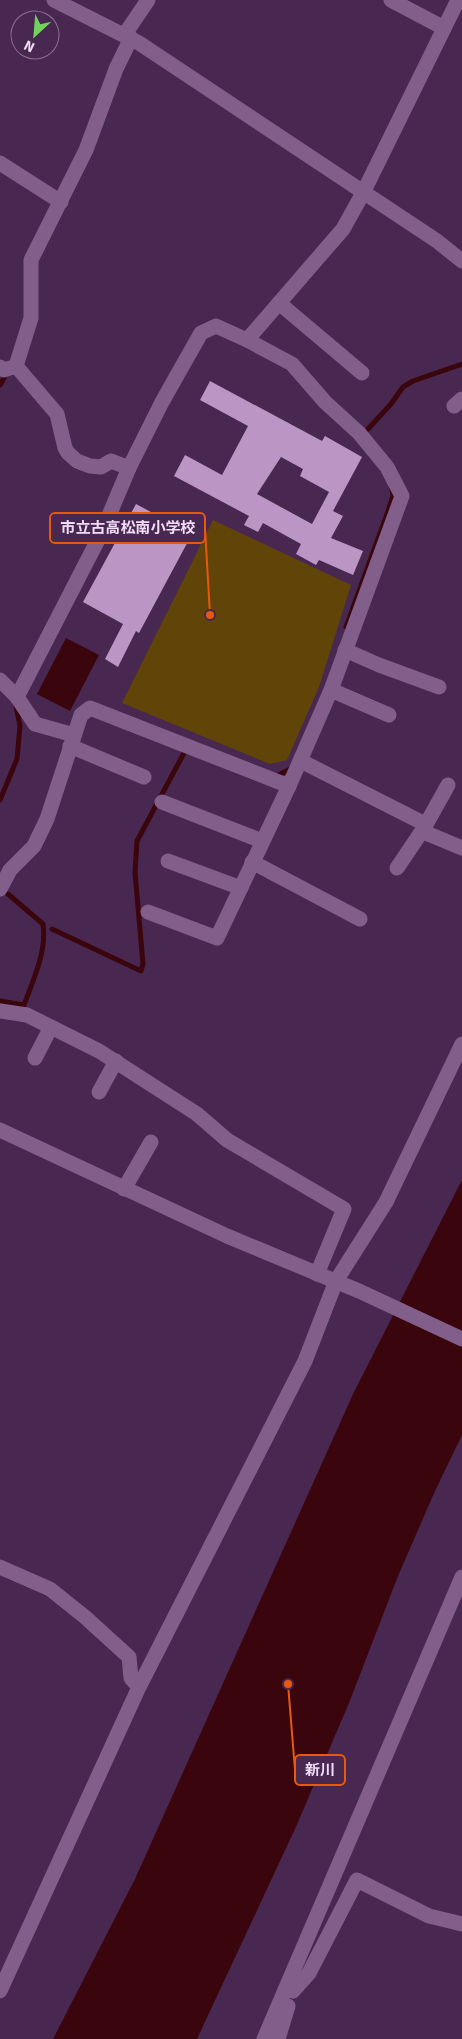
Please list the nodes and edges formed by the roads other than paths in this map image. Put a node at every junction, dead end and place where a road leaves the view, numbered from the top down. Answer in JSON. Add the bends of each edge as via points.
{"nodes":[{"id":1,"x":54,"y":0,"type":"edge"},
{"id":2,"x":148,"y":0,"type":"edge"},
{"id":3,"x":391,"y":0,"type":"edge"},
{"id":4,"x":458,"y":0,"type":"edge"},
{"id":5,"x":444,"y":28,"type":"junction"},
{"id":6,"x":128,"y":36,"type":"junction"},
{"id":7,"x":0,"y":164,"type":"edge"},
{"id":8,"x":363,"y":193,"type":"junction"},
{"id":9,"x":61,"y":202,"type":"junction"},
{"id":10,"x":462,"y":261,"type":"edge"},
{"id":11,"x":279,"y":303,"type":"junction"},
{"id":12,"x":247,"y":340,"type":"junction"},
{"id":13,"x":16,"y":366,"type":"junction"},
{"id":14,"x":0,"y":368,"type":"edge"},
{"id":15,"x":362,"y":374,"type":"dead end"},
{"id":16,"x":129,"y":468,"type":"junction"},
{"id":17,"x":345,"y":650,"type":"junction"},
{"id":18,"x":0,"y":680,"type":"edge"},
{"id":19,"x":439,"y":687,"type":"dead end"},
{"id":20,"x":332,"y":690,"type":"junction"},
{"id":21,"x":17,"y":697,"type":"junction"},
{"id":22,"x":389,"y":714,"type":"dead end"},
{"id":23,"x":72,"y":740,"type":"junction"},
{"id":24,"x":301,"y":761,"type":"junction"},
{"id":25,"x":144,"y":777,"type":"dead end"},
{"id":26,"x":448,"y":785,"type":"dead end"},
{"id":27,"x":289,"y":786,"type":"junction"},
{"id":28,"x":162,"y":802,"type":"dead end"},
{"id":29,"x":424,"y":828,"type":"junction"},
{"id":30,"x":262,"y":841,"type":"junction"},
{"id":31,"x":462,"y":848,"type":"edge"},
{"id":32,"x":168,"y":861,"type":"dead end"},
{"id":33,"x":252,"y":862,"type":"junction"},
{"id":34,"x":397,"y":868,"type":"dead end"},
{"id":35,"x":241,"y":888,"type":"junction"},
{"id":36,"x":0,"y":889,"type":"edge"},
{"id":37,"x":148,"y":912,"type":"dead end"},
{"id":38,"x":360,"y":919,"type":"dead end"},
{"id":39,"x":0,"y":1011,"type":"edge"},
{"id":40,"x":51,"y":1027,"type":"junction"},
{"id":41,"x":462,"y":1044,"type":"edge"},
{"id":42,"x":35,"y":1058,"type":"dead end"},
{"id":43,"x":116,"y":1061,"type":"junction"},
{"id":44,"x":99,"y":1092,"type":"dead end"},
{"id":45,"x":0,"y":1130,"type":"edge"},
{"id":46,"x":151,"y":1142,"type":"dead end"},
{"id":47,"x":124,"y":1189,"type":"junction"},
{"id":48,"x":317,"y":1274,"type":"junction"},
{"id":49,"x":336,"y":1281,"type":"junction"},
{"id":50,"x":462,"y":1339,"type":"edge"},
{"id":51,"x":0,"y":1567,"type":"edge"},
{"id":52,"x":462,"y":1577,"type":"edge"},
{"id":53,"x":140,"y":1686,"type":"junction"},
{"id":54,"x":462,"y":1924,"type":"edge"},
{"id":55,"x":290,"y":1989,"type":"junction"},
{"id":56,"x":0,"y":1991,"type":"edge"},
{"id":57,"x":264,"y":2039,"type":"edge"},
{"id":58,"x":278,"y":2039,"type":"edge"}],
"edges":[{"from":1,"to":6,"type":"street"},
{"from":2,"to":6,"type":"street"},
{"from":3,"to":5,"type":"street"},
{"from":4,"to":5,"type":"street"},
{"from":5,"to":8,"type":"street"},
{"from":6,"to":8,"type":"street"},
{"from":6,"to":9,"type":"street","via":[[86,150]]},
{"from":7,"to":9,"type":"street"},
{"from":8,"to":10,"type":"street"},
{"from":8,"to":11,"type":"street","via":[[343,229]]},
{"from":9,"to":13,"type":"street","via":[[31,260],[31,318]]},
{"from":11,"to":12,"type":"street"},
{"from":11,"to":15,"type":"street"},
{"from":12,"to":16,"type":"street","via":[[216,326],[201,333]]},
{"from":12,"to":17,"type":"street","via":[[292,364],[325,402],[359,433],[387,467],[402,496]]},
{"from":13,"to":14,"type":"street"},
{"from":13,"to":16,"type":"street","via":[[57,414],[65,448],[77,461],[101,467],[111,461]]},
{"from":16,"to":21,"type":"street","via":[[102,532]]},
{"from":17,"to":19,"type":"street"},
{"from":17,"to":20,"type":"street"},
{"from":18,"to":21,"type":"street"},
{"from":20,"to":22,"type":"street"},
{"from":20,"to":24,"type":"street"},
{"from":21,"to":23,"type":"street","via":[[35,724]]},
{"from":23,"to":25,"type":"street"},
{"from":23,"to":27,"type":"street","via":[[81,715],[90,708]]},
{"from":23,"to":36,"type":"street","via":[[48,819],[34,846],[10,870]]},
{"from":24,"to":27,"type":"street"},
{"from":24,"to":29,"type":"street","via":[[421,822]]},
{"from":26,"to":29,"type":"street"},
{"from":27,"to":30,"type":"street"},
{"from":28,"to":30,"type":"street"},
{"from":29,"to":31,"type":"street","via":[[426,833]]},
{"from":29,"to":34,"type":"street"},
{"from":30,"to":33,"type":"street"},
{"from":32,"to":35,"type":"street"},
{"from":33,"to":35,"type":"street"},
{"from":33,"to":38,"type":"street"},
{"from":35,"to":37,"type":"street","via":[[217,938]]},
{"from":39,"to":40,"type":"street","via":[[27,1015]]},
{"from":40,"to":42,"type":"street"},
{"from":40,"to":43,"type":"street"},
{"from":41,"to":49,"type":"street","via":[[386,1202]]},
{"from":43,"to":44,"type":"street"},
{"from":43,"to":48,"type":"street","via":[[197,1114],[227,1140],[344,1209]]},
{"from":45,"to":47,"type":"street"},
{"from":46,"to":47,"type":"street"},
{"from":47,"to":48,"type":"street"},
{"from":48,"to":49,"type":"street"},
{"from":49,"to":50,"type":"street"},
{"from":49,"to":53,"type":"street","via":[[304,1361]]},
{"from":51,"to":53,"type":"street","via":[[50,1589],[85,1617],[129,1657],[131,1678]]},
{"from":52,"to":55,"type":"street"},
{"from":53,"to":56,"type":"street"},
{"from":54,"to":55,"type":"street","via":[[429,1916],[357,1880],[310,1973]]},
{"from":55,"to":57,"type":"street"},
{"from":55,"to":58,"type":"street"}]}
